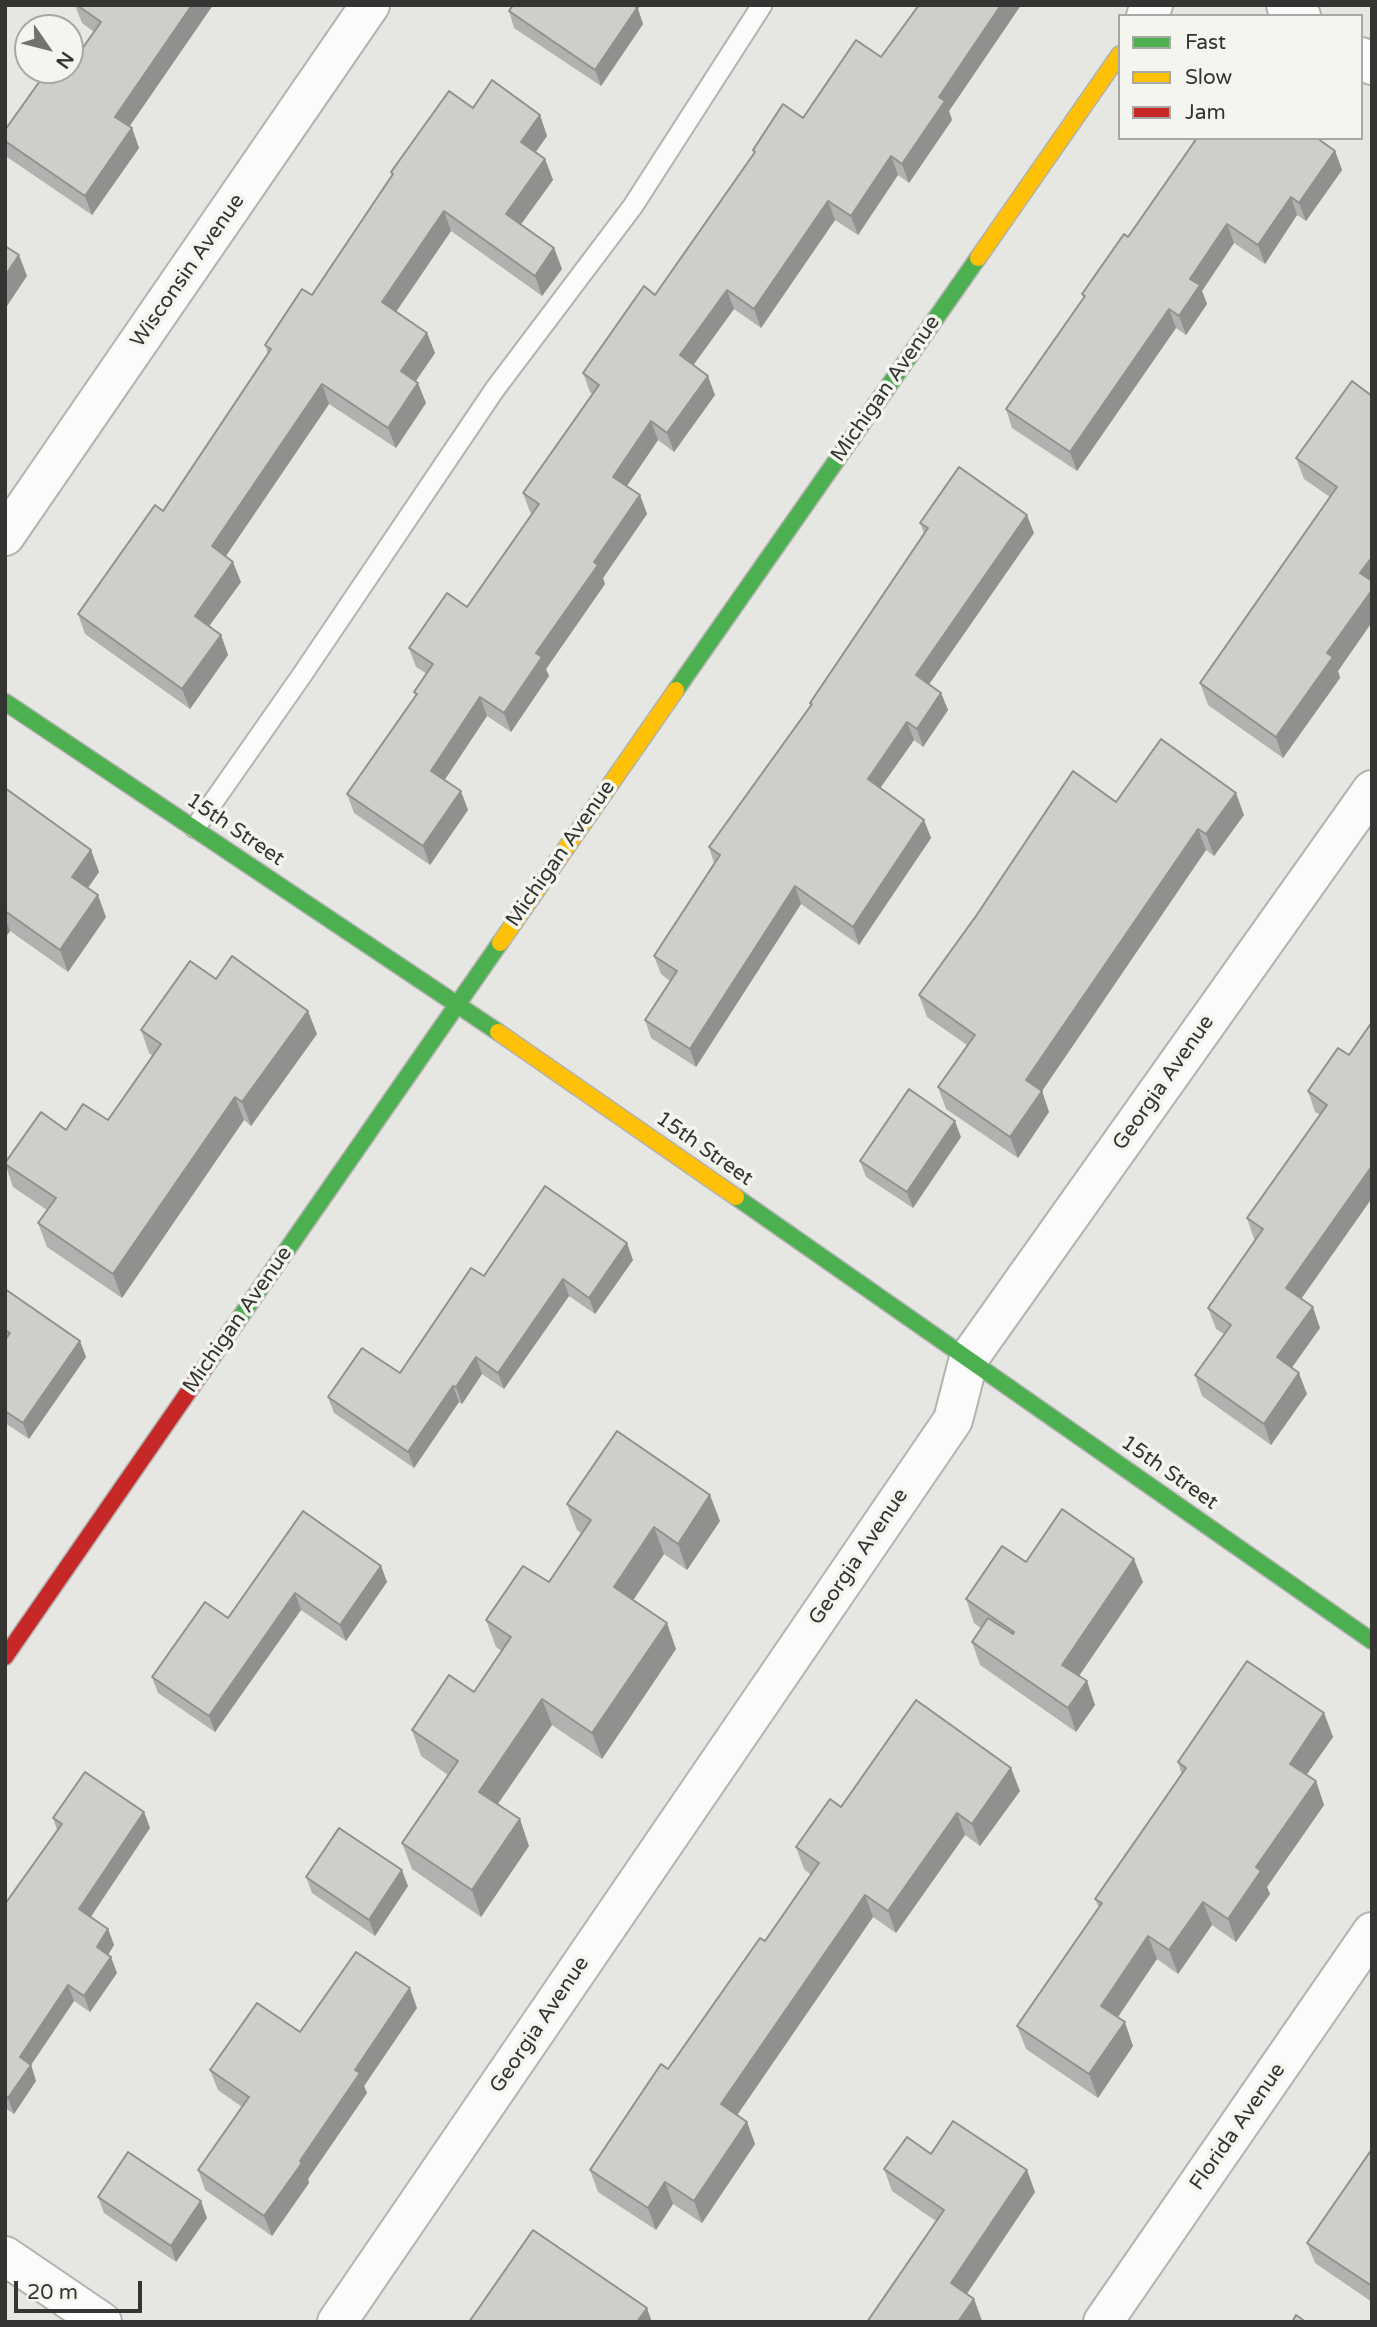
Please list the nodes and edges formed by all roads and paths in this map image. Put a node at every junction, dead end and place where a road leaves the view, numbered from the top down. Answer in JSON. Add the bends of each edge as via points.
{"nodes":[{"id":1,"x":370,"y":5,"type":"edge"},
{"id":2,"x":762,"y":5,"type":"edge"},
{"id":3,"x":1118,"y":57,"type":"edge"},
{"id":4,"x":5,"y":537,"type":"edge"},
{"id":5,"x":5,"y":702,"type":"edge"},
{"id":6,"x":1372,"y":790,"type":"edge"},
{"id":7,"x":195,"y":828,"type":"junction"},
{"id":8,"x":457,"y":1004,"type":"junction"},
{"id":9,"x":969,"y":1358,"type":"junction"},
{"id":10,"x":1372,"y":1641,"type":"edge"},
{"id":11,"x":5,"y":1657,"type":"edge"},
{"id":12,"x":1372,"y":1932,"type":"edge"},
{"id":13,"x":5,"y":2256,"type":"edge"},
{"id":14,"x":102,"y":2322,"type":"edge"},
{"id":15,"x":337,"y":2322,"type":"edge"},
{"id":16,"x":1104,"y":2322,"type":"edge"}],
"edges":[{"from":1,"to":4,"type":"street","name":"Wisconsin Avenue"},
{"from":2,"to":7,"type":"lane","via":[[633,206],[495,389]]},
{"from":3,"to":8,"type":"street","name":"Michigan Avenue"},
{"from":5,"to":7,"type":"street","name":"15th Street"},
{"from":6,"to":9,"type":"street","name":"Georgia Avenue"},
{"from":7,"to":8,"type":"street","name":"15th Street"},
{"from":8,"to":9,"type":"street","name":"15th Street"},
{"from":8,"to":11,"type":"street","name":"Michigan Avenue"},
{"from":9,"to":10,"type":"street","name":"15th Street"},
{"from":9,"to":15,"type":"street","name":"Georgia Avenue","via":[[953,1420]]},
{"from":12,"to":16,"type":"street","name":"Florida Avenue"},
{"from":13,"to":14,"type":"street"}]}
